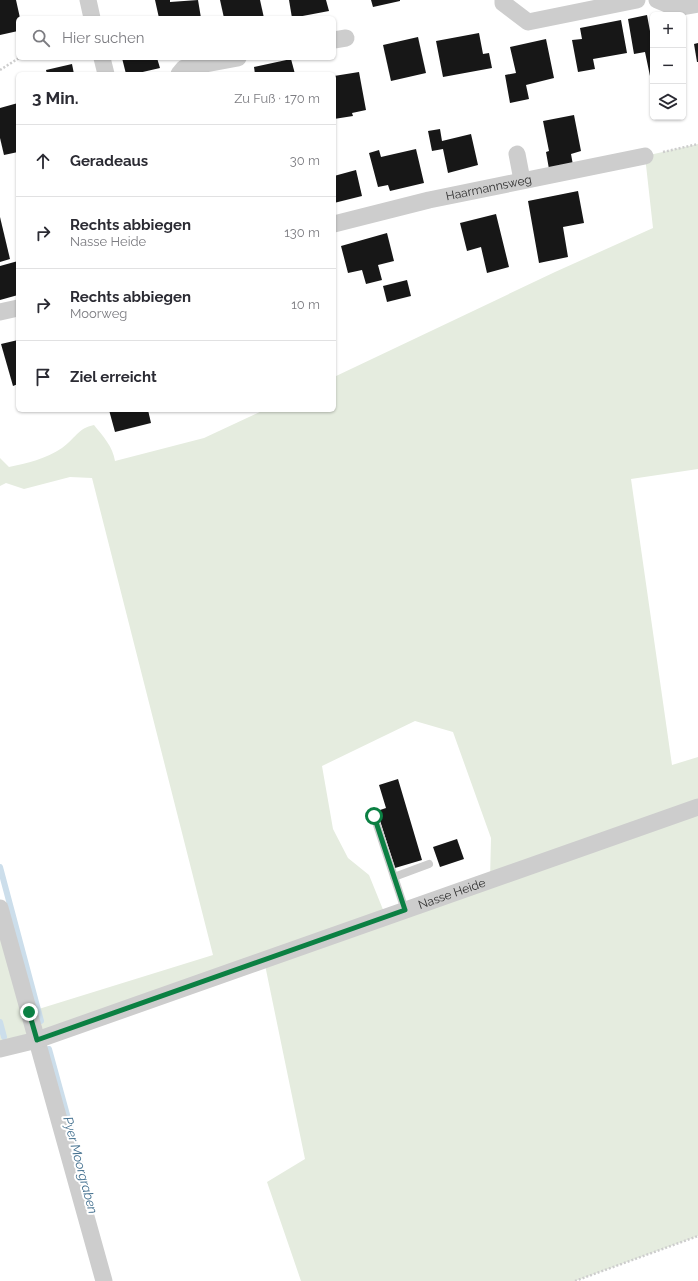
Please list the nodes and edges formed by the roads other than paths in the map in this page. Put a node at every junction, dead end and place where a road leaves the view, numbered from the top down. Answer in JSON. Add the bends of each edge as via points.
{"nodes":[{"id":1,"x":88,"y":0,"type":"edge"},
{"id":2,"x":502,"y":0,"type":"edge"},
{"id":3,"x":637,"y":0,"type":"edge"},
{"id":4,"x":657,"y":0,"type":"edge"},
{"id":5,"x":698,"y":4,"type":"edge"},
{"id":6,"x":92,"y":16,"type":"edge"},
{"id":7,"x":102,"y":60,"type":"edge"},
{"id":8,"x":227,"y":60,"type":"edge"},
{"id":9,"x":106,"y":72,"type":"edge"},
{"id":10,"x":181,"y":72,"type":"edge"},
{"id":11,"x":517,"y":154,"type":"dead end"},
{"id":12,"x":645,"y":156,"type":"road end"},
{"id":13,"x":522,"y":180,"type":"junction"},
{"id":14,"x":336,"y":223,"type":"edge"},
{"id":15,"x":16,"y":308,"type":"edge"},
{"id":16,"x":0,"y":312,"type":"edge"},
{"id":17,"x":698,"y":807,"type":"edge"},
{"id":18,"x":374,"y":816,"type":"dead end"},
{"id":19,"x":430,"y":864,"type":"dead end"},
{"id":20,"x":394,"y":877,"type":"junction"},
{"id":21,"x":0,"y":908,"type":"edge"},
{"id":22,"x":405,"y":910,"type":"junction"},
{"id":23,"x":37,"y":1040,"type":"junction"},
{"id":24,"x":0,"y":1049,"type":"edge"},
{"id":25,"x":104,"y":1281,"type":"edge"}],
"edges":[{"from":1,"to":6,"type":"street"},
{"from":2,"to":3,"type":"street","via":[[528,22]]},
{"from":4,"to":5,"type":"street","via":[[676,8]]},
{"from":7,"to":9,"type":"street"},
{"from":8,"to":10,"type":"street","via":[[184,68]]},
{"from":11,"to":13,"type":"street"},
{"from":12,"to":13,"type":"street","name":"Haarmannsweg"},
{"from":13,"to":14,"type":"street","name":"Haarmannsweg"},
{"from":15,"to":16,"type":"street"},
{"from":17,"to":22,"type":"street","name":"Nasse Heide"},
{"from":18,"to":20,"type":"lane"},
{"from":19,"to":20,"type":"lane"},
{"from":20,"to":22,"type":"lane"},
{"from":21,"to":23,"type":"street"},
{"from":22,"to":23,"type":"street","name":"Nasse Heide"},
{"from":23,"to":24,"type":"street","name":"Nasse Heide"},
{"from":23,"to":25,"type":"street"}]}
